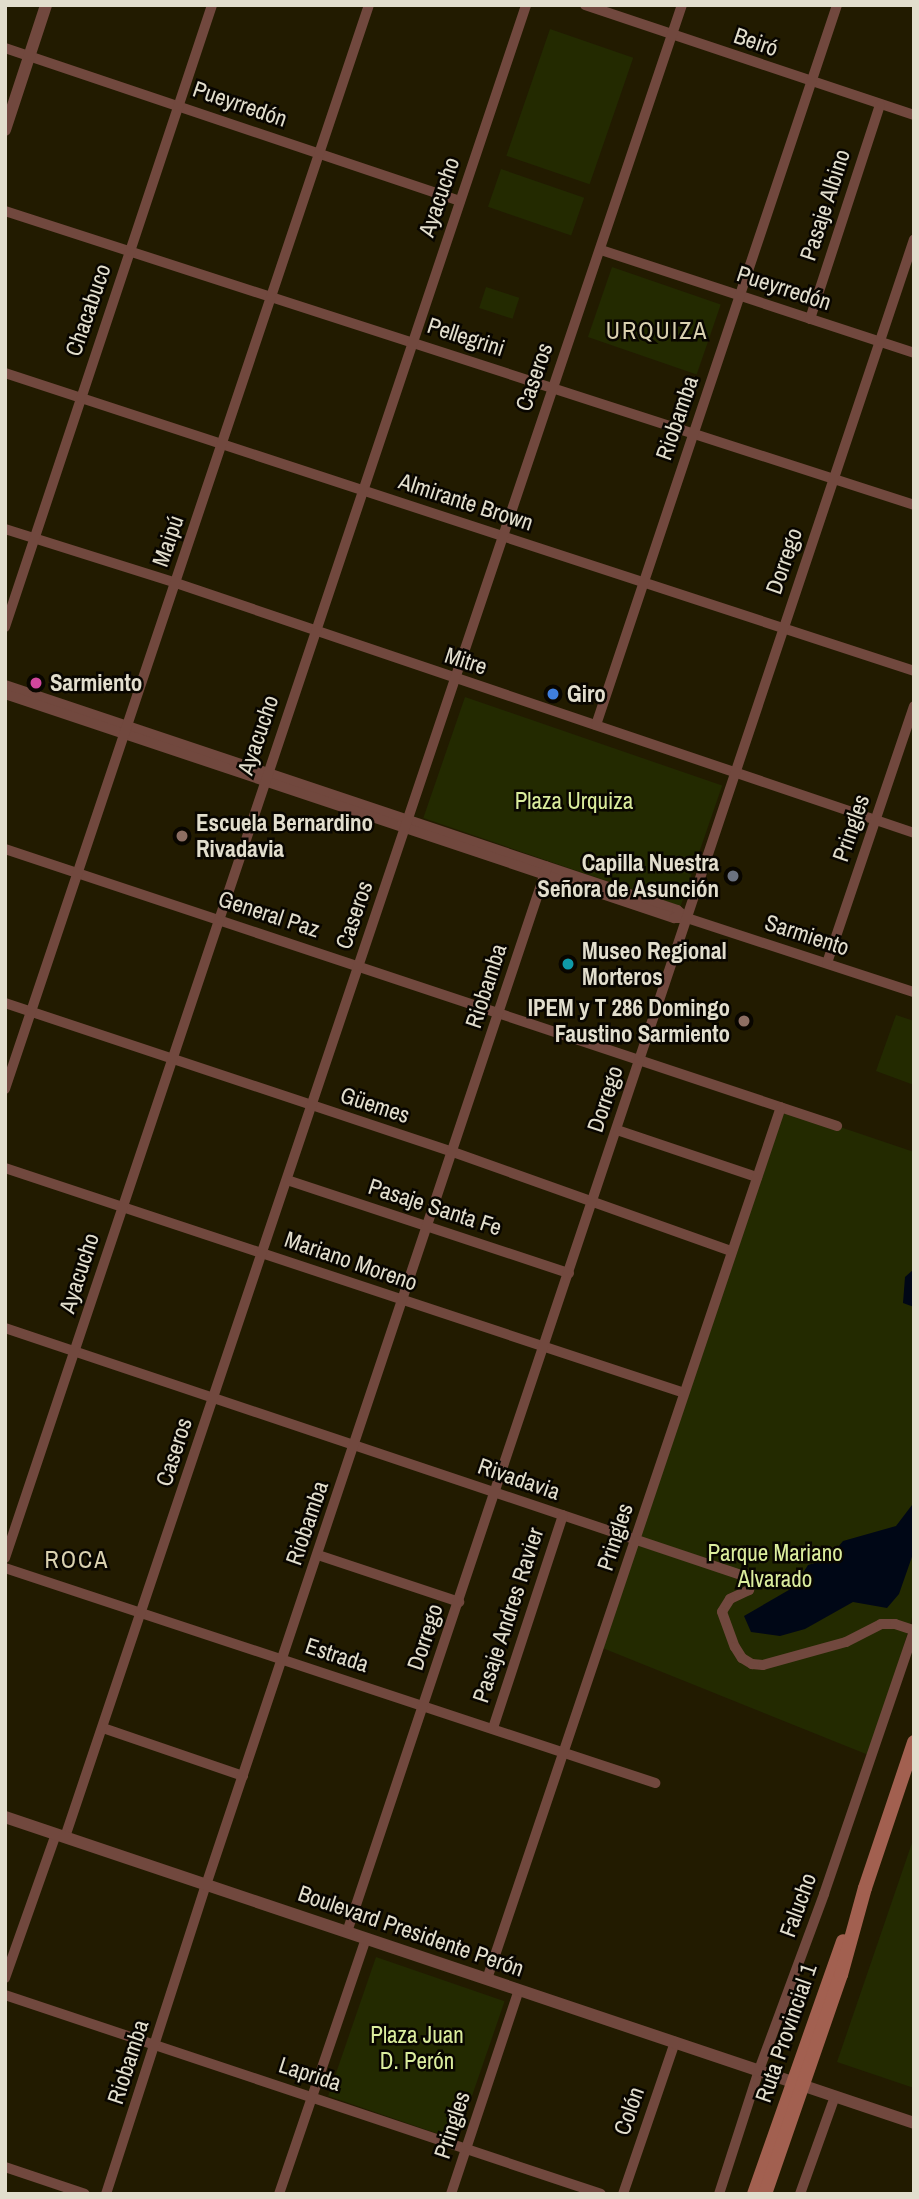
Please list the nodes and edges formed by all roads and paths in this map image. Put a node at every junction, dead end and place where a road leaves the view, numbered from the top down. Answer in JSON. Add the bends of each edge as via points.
{"nodes":[{"id":1,"x":46,"y":5,"type":"edge"},
{"id":2,"x":212,"y":5,"type":"edge"},
{"id":3,"x":369,"y":5,"type":"edge"},
{"id":4,"x":526,"y":5,"type":"edge"},
{"id":5,"x":584,"y":5,"type":"edge"},
{"id":6,"x":682,"y":5,"type":"edge"},
{"id":7,"x":837,"y":5,"type":"edge"},
{"id":8,"x":672,"y":35,"type":"junction"},
{"id":9,"x":5,"y":48,"type":"edge"},
{"id":10,"x":29,"y":57,"type":"junction"},
{"id":11,"x":812,"y":83,"type":"junction"},
{"id":12,"x":179,"y":105,"type":"junction"},
{"id":13,"x":880,"y":105,"type":"junction"},
{"id":14,"x":914,"y":116,"type":"edge"},
{"id":15,"x":5,"y":130,"type":"edge"},
{"id":16,"x":320,"y":153,"type":"junction"},
{"id":17,"x":460,"y":201,"type":"junction"},
{"id":18,"x":5,"y":211,"type":"edge"},
{"id":19,"x":914,"y":239,"type":"edge"},
{"id":20,"x":131,"y":250,"type":"junction"},
{"id":21,"x":600,"y":250,"type":"junction"},
{"id":22,"x":271,"y":296,"type":"junction"},
{"id":23,"x":740,"y":296,"type":"junction"},
{"id":24,"x":810,"y":319,"type":"junction"},
{"id":25,"x":412,"y":342,"type":"junction"},
{"id":26,"x":880,"y":342,"type":"junction"},
{"id":27,"x":914,"y":353,"type":"edge"},
{"id":28,"x":5,"y":373,"type":"edge"},
{"id":29,"x":553,"y":387,"type":"junction"},
{"id":30,"x":81,"y":397,"type":"junction"},
{"id":31,"x":694,"y":433,"type":"junction"},
{"id":32,"x":223,"y":444,"type":"junction"},
{"id":33,"x":834,"y":479,"type":"junction"},
{"id":34,"x":363,"y":490,"type":"junction"},
{"id":35,"x":914,"y":505,"type":"edge"},
{"id":36,"x":5,"y":529,"type":"edge"},
{"id":37,"x":502,"y":536,"type":"junction"},
{"id":38,"x":34,"y":538,"type":"junction"},
{"id":39,"x":176,"y":583,"type":"junction"},
{"id":40,"x":644,"y":583,"type":"junction"},
{"id":41,"x":5,"y":627,"type":"edge"},
{"id":42,"x":783,"y":628,"type":"junction"},
{"id":43,"x":315,"y":631,"type":"junction"},
{"id":44,"x":914,"y":671,"type":"edge"},
{"id":45,"x":454,"y":679,"type":"junction"},
{"id":46,"x":5,"y":685,"type":"edge"},
{"id":47,"x":5,"y":694,"type":"edge"},
{"id":48,"x":914,"y":706,"type":"edge"},
{"id":49,"x":596,"y":725,"type":"junction"},
{"id":50,"x":126,"y":731,"type":"junction"},
{"id":51,"x":737,"y":772,"type":"junction"},
{"id":52,"x":266,"y":777,"type":"junction"},
{"id":53,"x":875,"y":820,"type":"junction"},
{"id":54,"x":406,"y":824,"type":"junction"},
{"id":55,"x":914,"y":833,"type":"edge"},
{"id":56,"x":5,"y":849,"type":"edge"},
{"id":57,"x":546,"y":871,"type":"junction"},
{"id":58,"x":78,"y":873,"type":"junction"},
{"id":59,"x":687,"y":918,"type":"junction"},
{"id":60,"x":218,"y":919,"type":"junction"},
{"id":61,"x":827,"y":963,"type":"junction"},
{"id":62,"x":359,"y":966,"type":"junction"},
{"id":63,"x":914,"y":992,"type":"edge"},
{"id":64,"x":5,"y":1003,"type":"edge"},
{"id":65,"x":31,"y":1012,"type":"junction"},
{"id":66,"x":499,"y":1013,"type":"junction"},
{"id":67,"x":172,"y":1060,"type":"junction"},
{"id":68,"x":639,"y":1061,"type":"junction"},
{"id":69,"x":5,"y":1089,"type":"edge"},
{"id":70,"x":312,"y":1106,"type":"junction"},
{"id":71,"x":781,"y":1107,"type":"junction"},
{"id":72,"x":837,"y":1126,"type":"dead end"},
{"id":73,"x":617,"y":1129,"type":"junction"},
{"id":74,"x":453,"y":1152,"type":"junction"},
{"id":75,"x":5,"y":1168,"type":"edge"},
{"id":76,"x":757,"y":1177,"type":"junction"},
{"id":77,"x":287,"y":1180,"type":"junction"},
{"id":78,"x":593,"y":1200,"type":"junction"},
{"id":79,"x":122,"y":1207,"type":"junction"},
{"id":80,"x":428,"y":1227,"type":"junction"},
{"id":81,"x":731,"y":1251,"type":"junction"},
{"id":82,"x":262,"y":1254,"type":"junction"},
{"id":83,"x":569,"y":1273,"type":"junction"},
{"id":84,"x":403,"y":1301,"type":"junction"},
{"id":85,"x":5,"y":1328,"type":"edge"},
{"id":86,"x":544,"y":1348,"type":"junction"},
{"id":87,"x":75,"y":1351,"type":"junction"},
{"id":88,"x":684,"y":1393,"type":"junction"},
{"id":89,"x":214,"y":1398,"type":"junction"},
{"id":90,"x":355,"y":1445,"type":"junction"},
{"id":91,"x":496,"y":1493,"type":"junction"},
{"id":92,"x":563,"y":1516,"type":"junction"},
{"id":93,"x":636,"y":1540,"type":"junction"},
{"id":94,"x":318,"y":1555,"type":"junction"},
{"id":95,"x":5,"y":1558,"type":"edge"},
{"id":96,"x":5,"y":1567,"type":"edge"},
{"id":97,"x":459,"y":1602,"type":"junction"},
{"id":98,"x":142,"y":1614,"type":"junction"},
{"id":99,"x":914,"y":1630,"type":"edge"},
{"id":100,"x":283,"y":1659,"type":"junction"},
{"id":101,"x":424,"y":1706,"type":"junction"},
{"id":102,"x":103,"y":1728,"type":"junction"},
{"id":103,"x":493,"y":1728,"type":"junction"},
{"id":104,"x":914,"y":1742,"type":"edge"},
{"id":105,"x":566,"y":1752,"type":"junction"},
{"id":106,"x":243,"y":1776,"type":"junction"},
{"id":107,"x":656,"y":1783,"type":"dead end"},
{"id":108,"x":5,"y":1817,"type":"edge"},
{"id":109,"x":60,"y":1836,"type":"junction"},
{"id":110,"x":206,"y":1885,"type":"junction"},
{"id":111,"x":347,"y":1932,"type":"junction"},
{"id":112,"x":366,"y":1938,"type":"junction"},
{"id":113,"x":5,"y":1978,"type":"edge"},
{"id":114,"x":487,"y":1979,"type":"junction"},
{"id":115,"x":519,"y":1990,"type":"junction"},
{"id":116,"x":5,"y":1995,"type":"edge"},
{"id":117,"x":675,"y":2042,"type":"junction"},
{"id":118,"x":156,"y":2045,"type":"junction"},
{"id":119,"x":759,"y":2070,"type":"junction"},
{"id":120,"x":798,"y":2083,"type":"junction"},
{"id":121,"x":835,"y":2096,"type":"junction"},
{"id":122,"x":312,"y":2097,"type":"junction"},
{"id":123,"x":914,"y":2123,"type":"edge"},
{"id":124,"x":467,"y":2149,"type":"junction"},
{"id":125,"x":5,"y":2167,"type":"edge"},
{"id":126,"x":85,"y":2194,"type":"edge"},
{"id":127,"x":106,"y":2194,"type":"edge"},
{"id":128,"x":279,"y":2194,"type":"edge"},
{"id":129,"x":452,"y":2194,"type":"edge"},
{"id":130,"x":601,"y":2194,"type":"edge"},
{"id":131,"x":623,"y":2194,"type":"edge"},
{"id":132,"x":719,"y":2194,"type":"edge"},
{"id":133,"x":754,"y":2194,"type":"edge"},
{"id":134,"x":765,"y":2194,"type":"edge"},
{"id":135,"x":800,"y":2194,"type":"edge"}],
"edges":[{"from":1,"to":10,"type":"street"},
{"from":2,"to":12,"type":"street","name":"Chacabuco"},
{"from":3,"to":16,"type":"street","name":"Maipú"},
{"from":4,"to":17,"type":"street","name":"Ayacucho"},
{"from":5,"to":8,"type":"street","name":"Beiró"},
{"from":6,"to":8,"type":"street","name":"Caseros"},
{"from":7,"to":11,"type":"street","name":"Riobamba"},
{"from":8,"to":11,"type":"street","name":"Beiró"},
{"from":8,"to":21,"type":"street","name":"Caseros"},
{"from":9,"to":10,"type":"street","name":"Pueyrredón"},
{"from":10,"to":12,"type":"street","name":"Pueyrredón"},
{"from":10,"to":15,"type":"street"},
{"from":11,"to":13,"type":"street","name":"Beiró"},
{"from":11,"to":23,"type":"street","name":"Riobamba"},
{"from":12,"to":16,"type":"street","name":"Pueyrredón"},
{"from":12,"to":20,"type":"street","name":"Chacabuco"},
{"from":13,"to":14,"type":"street","name":"Beiró"},
{"from":13,"to":24,"type":"street","name":"Pasaje Albino"},
{"from":16,"to":17,"type":"street","name":"Pueyrredón"},
{"from":16,"to":22,"type":"street","name":"Maipú"},
{"from":17,"to":25,"type":"street","name":"Ayacucho"},
{"from":18,"to":20,"type":"street","name":"Pellegrini"},
{"from":19,"to":26,"type":"street","name":"Dorrego"},
{"from":20,"to":22,"type":"street","name":"Pellegrini"},
{"from":20,"to":30,"type":"street","name":"Chacabuco"},
{"from":21,"to":23,"type":"street","name":"Pueyrredón"},
{"from":21,"to":29,"type":"street","name":"Caseros"},
{"from":22,"to":25,"type":"street","name":"Pellegrini"},
{"from":22,"to":32,"type":"street","name":"Maipú"},
{"from":23,"to":24,"type":"street","name":"Pueyrredón"},
{"from":23,"to":31,"type":"street","name":"Riobamba"},
{"from":24,"to":26,"type":"street","name":"Pueyrredón"},
{"from":25,"to":29,"type":"street","name":"Pellegrini"},
{"from":25,"to":34,"type":"street","name":"Ayacucho"},
{"from":26,"to":27,"type":"street","name":"Pueyrredón"},
{"from":26,"to":33,"type":"street","name":"Dorrego"},
{"from":28,"to":30,"type":"street","name":"Almirante Brown"},
{"from":29,"to":31,"type":"street","name":"Pellegrini"},
{"from":29,"to":37,"type":"street","name":"Caseros"},
{"from":30,"to":32,"type":"street","name":"Almirante Brown"},
{"from":30,"to":38,"type":"street","name":"Chacabuco"},
{"from":31,"to":33,"type":"street","name":"Pellegrini"},
{"from":31,"to":40,"type":"street","name":"Riobamba"},
{"from":32,"to":34,"type":"street","name":"Almirante Brown"},
{"from":32,"to":39,"type":"street","name":"Maipú"},
{"from":33,"to":35,"type":"street","name":"Pellegrini"},
{"from":33,"to":42,"type":"street","name":"Dorrego"},
{"from":34,"to":37,"type":"street","name":"Almirante Brown"},
{"from":34,"to":43,"type":"street","name":"Ayacucho"},
{"from":36,"to":38,"type":"street","name":"Mitre"},
{"from":37,"to":40,"type":"street","name":"Almirante Brown"},
{"from":37,"to":45,"type":"street","name":"Caseros"},
{"from":38,"to":39,"type":"street","name":"Mitre"},
{"from":38,"to":41,"type":"street","name":"Chacabuco"},
{"from":39,"to":43,"type":"street","name":"Mitre"},
{"from":39,"to":50,"type":"street","name":"Maipú"},
{"from":40,"to":42,"type":"street","name":"Almirante Brown"},
{"from":40,"to":49,"type":"street","name":"Riobamba"},
{"from":42,"to":44,"type":"street","name":"Almirante Brown"},
{"from":42,"to":51,"type":"street","name":"Dorrego"},
{"from":43,"to":45,"type":"street","name":"Mitre"},
{"from":43,"to":52,"type":"street","name":"Ayacucho"},
{"from":45,"to":49,"type":"street","name":"Mitre"},
{"from":45,"to":54,"type":"street","name":"Caseros"},
{"from":46,"to":50,"type":"street","name":"Sarmiento"},
{"from":47,"to":50,"type":"street","name":"Sarmiento"},
{"from":48,"to":53,"type":"street","name":"Pringles"},
{"from":49,"to":51,"type":"street","name":"Mitre"},
{"from":50,"to":52,"type":"street","name":"Sarmiento"},
{"from":50,"to":58,"type":"street","name":"Maipú"},
{"from":51,"to":53,"type":"street","name":"Mitre"},
{"from":51,"to":59,"type":"street","name":"Dorrego"},
{"from":52,"to":54,"type":"street","name":"Sarmiento"},
{"from":52,"to":60,"type":"street","name":"Ayacucho"},
{"from":53,"to":55,"type":"street","name":"Mitre"},
{"from":53,"to":61,"type":"street","name":"Pringles"},
{"from":54,"to":57,"type":"street","name":"Sarmiento"},
{"from":54,"to":62,"type":"street","name":"Caseros"},
{"from":56,"to":58,"type":"street","name":"General Paz"},
{"from":57,"to":59,"type":"street","name":"Sarmiento","via":[[674,918]]},
{"from":57,"to":66,"type":"street","name":"Riobamba"},
{"from":58,"to":60,"type":"street","name":"General Paz"},
{"from":58,"to":65,"type":"street","name":"Maipú"},
{"from":59,"to":61,"type":"street","name":"Sarmiento"},
{"from":59,"to":68,"type":"street","name":"Dorrego"},
{"from":60,"to":62,"type":"street","name":"General Paz"},
{"from":60,"to":67,"type":"street","name":"Ayacucho"},
{"from":61,"to":63,"type":"street","name":"Sarmiento"},
{"from":62,"to":66,"type":"street","name":"General Paz"},
{"from":62,"to":70,"type":"street","name":"Caseros"},
{"from":64,"to":65,"type":"street","name":"Güemes"},
{"from":65,"to":67,"type":"street","name":"Güemes"},
{"from":65,"to":69,"type":"street","name":"Maipú"},
{"from":66,"to":68,"type":"street","name":"General Paz"},
{"from":66,"to":74,"type":"street","name":"Riobamba"},
{"from":67,"to":70,"type":"street","name":"Güemes"},
{"from":67,"to":79,"type":"street","name":"Ayacucho"},
{"from":68,"to":71,"type":"street","name":"General Paz"},
{"from":68,"to":73,"type":"street","name":"Dorrego"},
{"from":70,"to":74,"type":"street","name":"Güemes"},
{"from":70,"to":77,"type":"street","name":"Caseros"},
{"from":71,"to":72,"type":"street","name":"General Paz"},
{"from":71,"to":76,"type":"street","name":"Pringles"},
{"from":73,"to":76,"type":"street"},
{"from":73,"to":78,"type":"street","name":"Dorrego"},
{"from":74,"to":78,"type":"street","name":"Güemes"},
{"from":74,"to":80,"type":"street","name":"Riobamba"},
{"from":75,"to":79,"type":"street","name":"Mariano Moreno"},
{"from":76,"to":81,"type":"street","name":"Pringles"},
{"from":77,"to":80,"type":"street","name":"Pasaje Santa Fe"},
{"from":77,"to":82,"type":"street","name":"Caseros"},
{"from":78,"to":81,"type":"street","name":"Güemes"},
{"from":78,"to":83,"type":"street","name":"Dorrego"},
{"from":79,"to":82,"type":"street","name":"Mariano Moreno"},
{"from":79,"to":87,"type":"street","name":"Ayacucho"},
{"from":80,"to":83,"type":"street","name":"Pasaje Santa Fe"},
{"from":80,"to":84,"type":"street","name":"Riobamba"},
{"from":81,"to":88,"type":"street","name":"Pringles"},
{"from":82,"to":84,"type":"street","name":"Mariano Moreno"},
{"from":82,"to":89,"type":"street","name":"Caseros"},
{"from":83,"to":86,"type":"street","name":"Dorrego"},
{"from":84,"to":86,"type":"street","name":"Mariano Moreno"},
{"from":84,"to":90,"type":"street","name":"Riobamba"},
{"from":85,"to":87,"type":"street","name":"Rivadavia"},
{"from":86,"to":88,"type":"street","name":"Mariano Moreno"},
{"from":86,"to":91,"type":"street","name":"Dorrego"},
{"from":87,"to":89,"type":"street","name":"Rivadavia"},
{"from":87,"to":95,"type":"street","name":"Ayacucho"},
{"from":88,"to":93,"type":"street","name":"Pringles"},
{"from":89,"to":90,"type":"street","name":"Rivadavia"},
{"from":89,"to":98,"type":"street","name":"Caseros"},
{"from":90,"to":91,"type":"street","name":"Rivadavia"},
{"from":90,"to":94,"type":"street","name":"Riobamba"},
{"from":91,"to":92,"type":"street","name":"Rivadavia"},
{"from":91,"to":97,"type":"street","name":"Dorrego"},
{"from":92,"to":93,"type":"street","name":"Rivadavia"},
{"from":92,"to":103,"type":"street","name":"Pasaje Andres Ravier"},
{"from":93,"to":99,"type":"street","name":"Rivadavia","via":[[753,1579],[749,1590],[730,1599],[722,1612],[735,1647],[752,1664],[846,1642],[881,1624]]},
{"from":93,"to":105,"type":"street","name":"Pringles"},
{"from":94,"to":97,"type":"street"},
{"from":94,"to":100,"type":"street","name":"Riobamba"},
{"from":96,"to":98,"type":"street","name":"Estrada"},
{"from":97,"to":101,"type":"street","name":"Dorrego"},
{"from":98,"to":100,"type":"street","name":"Estrada"},
{"from":98,"to":102,"type":"street","name":"Caseros"},
{"from":99,"to":119,"type":"street","name":"Falucho"},
{"from":100,"to":101,"type":"street","name":"Estrada"},
{"from":100,"to":106,"type":"street","name":"Riobamba"},
{"from":101,"to":103,"type":"street","name":"Estrada"},
{"from":101,"to":111,"type":"street","name":"Dorrego"},
{"from":102,"to":106,"type":"street"},
{"from":102,"to":109,"type":"street","name":"Caseros"},
{"from":103,"to":105,"type":"street","name":"Estrada"},
{"from":104,"to":120,"type":"main road","name":"Ruta Provincial 1","via":[[841,1975]]},
{"from":105,"to":107,"type":"street","name":"Estrada"},
{"from":105,"to":114,"type":"street","name":"Pringles"},
{"from":106,"to":110,"type":"street","name":"Riobamba"},
{"from":108,"to":109,"type":"street","name":"Boulevard Presidente Perón"},
{"from":109,"to":110,"type":"street","name":"Boulevard Presidente Perón"},
{"from":109,"to":113,"type":"street","name":"Caseros"},
{"from":110,"to":111,"type":"street","name":"Boulevard Presidente Perón"},
{"from":110,"to":118,"type":"street","name":"Riobamba"},
{"from":111,"to":112,"type":"street","name":"Boulevard Presidente Perón"},
{"from":112,"to":114,"type":"street","name":"Boulevard Presidente Perón"},
{"from":112,"to":122,"type":"street"},
{"from":114,"to":115,"type":"street","name":"Boulevard Presidente Perón"},
{"from":115,"to":117,"type":"street","name":"Boulevard Presidente Perón"},
{"from":115,"to":124,"type":"street","name":"Pringles"},
{"from":116,"to":118,"type":"street","name":"Laprida"},
{"from":117,"to":119,"type":"street","name":"Boulevard Presidente Perón"},
{"from":117,"to":131,"type":"street","name":"Colón"},
{"from":118,"to":122,"type":"street","name":"Laprida"},
{"from":118,"to":127,"type":"street","name":"Riobamba"},
{"from":119,"to":120,"type":"street","name":"Boulevard Presidente Perón"},
{"from":119,"to":132,"type":"street","name":"Falucho"},
{"from":120,"to":121,"type":"street","name":"Boulevard Presidente Perón"},
{"from":120,"to":133,"type":"main road","name":"Ruta Provincial 1"},
{"from":120,"to":134,"type":"main road","name":"Ruta Provincial 1"},
{"from":121,"to":123,"type":"street","name":"Boulevard Presidente Perón"},
{"from":121,"to":135,"type":"street"},
{"from":122,"to":124,"type":"street","name":"Laprida"},
{"from":122,"to":128,"type":"street"},
{"from":124,"to":129,"type":"street","name":"Pringles"},
{"from":124,"to":130,"type":"street","name":"Laprida"},
{"from":125,"to":126,"type":"street"}]}
